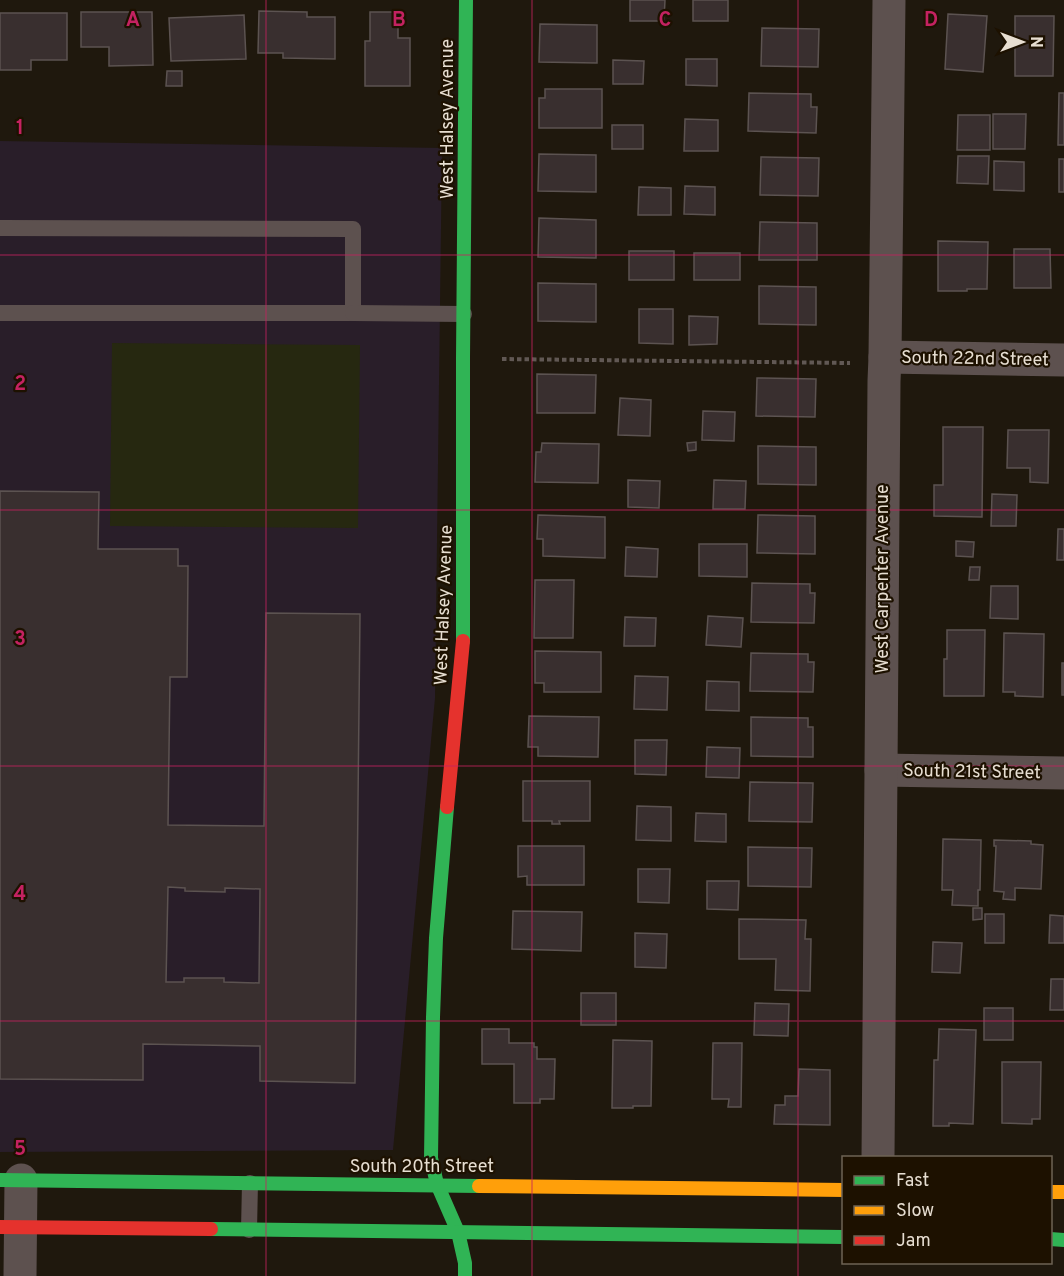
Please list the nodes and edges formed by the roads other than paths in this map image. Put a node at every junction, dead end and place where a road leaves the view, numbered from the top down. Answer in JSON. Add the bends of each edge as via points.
{"nodes":[{"id":1,"x":466,"y":0,"type":"edge"},
{"id":2,"x":889,"y":0,"type":"edge"},
{"id":3,"x":0,"y":228,"type":"edge"},
{"id":4,"x":0,"y":313,"type":"edge"},
{"id":5,"x":353,"y":313,"type":"junction"},
{"id":6,"x":464,"y":314,"type":"junction"},
{"id":7,"x":885,"y":357,"type":"junction"},
{"id":8,"x":1064,"y":360,"type":"edge"},
{"id":9,"x":881,"y":770,"type":"junction"},
{"id":10,"x":1064,"y":773,"type":"edge"},
{"id":11,"x":878,"y":1156,"type":"edge"},
{"id":12,"x":11,"y":1180,"type":"edge"},
{"id":13,"x":249,"y":1183,"type":"junction"},
{"id":14,"x":437,"y":1184,"type":"junction"},
{"id":15,"x":842,"y":1190,"type":"edge"},
{"id":16,"x":10,"y":1227,"type":"edge"},
{"id":17,"x":249,"y":1230,"type":"junction"},
{"id":18,"x":458,"y":1232,"type":"junction"},
{"id":19,"x":842,"y":1237,"type":"edge"},
{"id":20,"x":20,"y":1276,"type":"edge"},
{"id":21,"x":465,"y":1276,"type":"edge"}],
"edges":[{"from":1,"to":6,"type":"street","name":"West Halsey Avenue"},
{"from":2,"to":7,"type":"street","name":"West Carpenter Avenue"},
{"from":3,"to":5,"type":"lane","via":[[353,229]]},
{"from":4,"to":5,"type":"lane"},
{"from":5,"to":6,"type":"lane"},
{"from":6,"to":14,"type":"street","name":"West Halsey Avenue","via":[[463,646],[436,950],[431,1158]]},
{"from":7,"to":8,"type":"street","name":"South 22nd Street"},
{"from":7,"to":9,"type":"street","name":"West Carpenter Avenue"},
{"from":9,"to":10,"type":"street","name":"South 21st Street"},
{"from":9,"to":11,"type":"street","name":"West Carpenter Avenue"},
{"from":12,"to":13,"type":"street","name":"South 20th Street"},
{"from":12,"to":16,"type":"street"},
{"from":13,"to":14,"type":"street","name":"South 20th Street"},
{"from":13,"to":17,"type":"lane"},
{"from":14,"to":15,"type":"street","name":"South 20th Street"},
{"from":14,"to":18,"type":"street","name":"West Halsey Avenue"},
{"from":16,"to":17,"type":"street"},
{"from":16,"to":20,"type":"street"},
{"from":17,"to":18,"type":"street"},
{"from":18,"to":19,"type":"street"},
{"from":18,"to":21,"type":"street","name":"West Halsey Avenue"}]}
